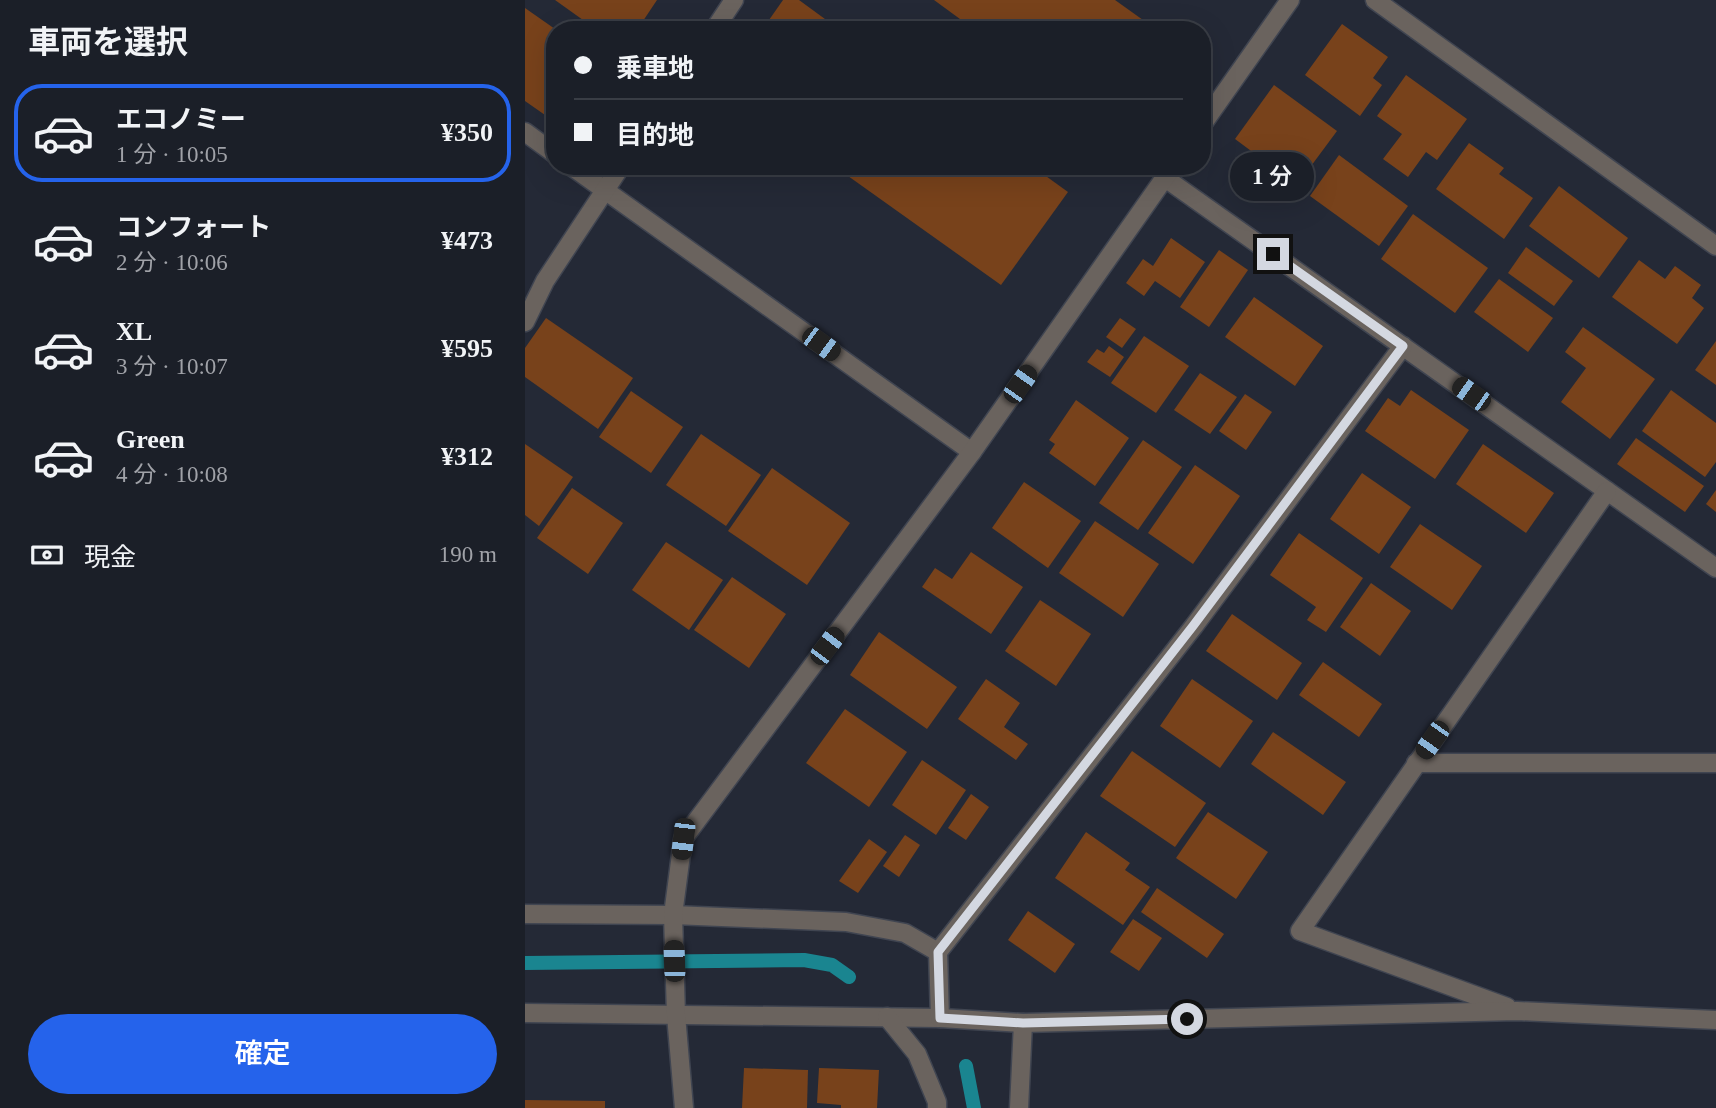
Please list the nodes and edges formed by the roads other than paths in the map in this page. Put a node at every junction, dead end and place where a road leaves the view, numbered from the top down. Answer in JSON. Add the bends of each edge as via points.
{"nodes":[{"id":1,"x":734,"y":0,"type":"edge"},
{"id":2,"x":1290,"y":0,"type":"edge"},
{"id":3,"x":1375,"y":0,"type":"edge"},
{"id":4,"x":720,"y":21,"type":"edge"},
{"id":5,"x":1211,"y":112,"type":"edge"},
{"id":6,"x":525,"y":132,"type":"edge"},
{"id":7,"x":546,"y":147,"type":"edge"},
{"id":8,"x":583,"y":175,"type":"edge"},
{"id":9,"x":615,"y":175,"type":"edge"},
{"id":10,"x":1167,"y":175,"type":"edge"},
{"id":11,"x":1173,"y":175,"type":"edge"},
{"id":12,"x":605,"y":191,"type":"junction"},
{"id":13,"x":1716,"y":246,"type":"edge"},
{"id":14,"x":525,"y":322,"type":"edge"},
{"id":15,"x":1403,"y":346,"type":"junction"},
{"id":16,"x":972,"y":452,"type":"junction"},
{"id":17,"x":1607,"y":491,"type":"junction"},
{"id":18,"x":1716,"y":568,"type":"edge"},
{"id":19,"x":1416,"y":763,"type":"junction"},
{"id":20,"x":1716,"y":763,"type":"edge"},
{"id":21,"x":525,"y":914,"type":"edge"},
{"id":22,"x":673,"y":924,"type":"junction"},
{"id":23,"x":938,"y":952,"type":"junction"},
{"id":24,"x":1517,"y":1011,"type":"junction"},
{"id":25,"x":525,"y":1013,"type":"edge"},
{"id":26,"x":676,"y":1015,"type":"junction"},
{"id":27,"x":887,"y":1017,"type":"junction"},
{"id":28,"x":940,"y":1018,"type":"junction"},
{"id":29,"x":1716,"y":1020,"type":"edge"},
{"id":30,"x":1023,"y":1023,"type":"junction"},
{"id":31,"x":684,"y":1108,"type":"edge"},
{"id":32,"x":937,"y":1108,"type":"edge"},
{"id":33,"x":1019,"y":1108,"type":"edge"}],
"edges":[{"from":1,"to":4,"type":"street"},
{"from":2,"to":5,"type":"street"},
{"from":3,"to":13,"type":"street"},
{"from":6,"to":7,"type":"street"},
{"from":8,"to":12,"type":"street"},
{"from":9,"to":12,"type":"street"},
{"from":10,"to":16,"type":"street"},
{"from":11,"to":15,"type":"street"},
{"from":12,"to":14,"type":"street","via":[[545,281]]},
{"from":12,"to":16,"type":"street"},
{"from":15,"to":17,"type":"street"},
{"from":15,"to":23,"type":"street","via":[[1202,616]]},
{"from":16,"to":22,"type":"street","via":[[683,839]]},
{"from":17,"to":18,"type":"street"},
{"from":17,"to":19,"type":"street"},
{"from":19,"to":20,"type":"street"},
{"from":19,"to":24,"type":"street","via":[[1300,931]]},
{"from":21,"to":22,"type":"street"},
{"from":22,"to":23,"type":"street","via":[[846,922],[905,933]]},
{"from":22,"to":26,"type":"street"},
{"from":23,"to":28,"type":"street"},
{"from":24,"to":29,"type":"street"},
{"from":24,"to":30,"type":"street"},
{"from":25,"to":26,"type":"street"},
{"from":26,"to":27,"type":"street"},
{"from":26,"to":31,"type":"street"},
{"from":27,"to":28,"type":"street"},
{"from":27,"to":32,"type":"street","via":[[917,1054]]},
{"from":28,"to":30,"type":"street"},
{"from":30,"to":33,"type":"street"}]}
